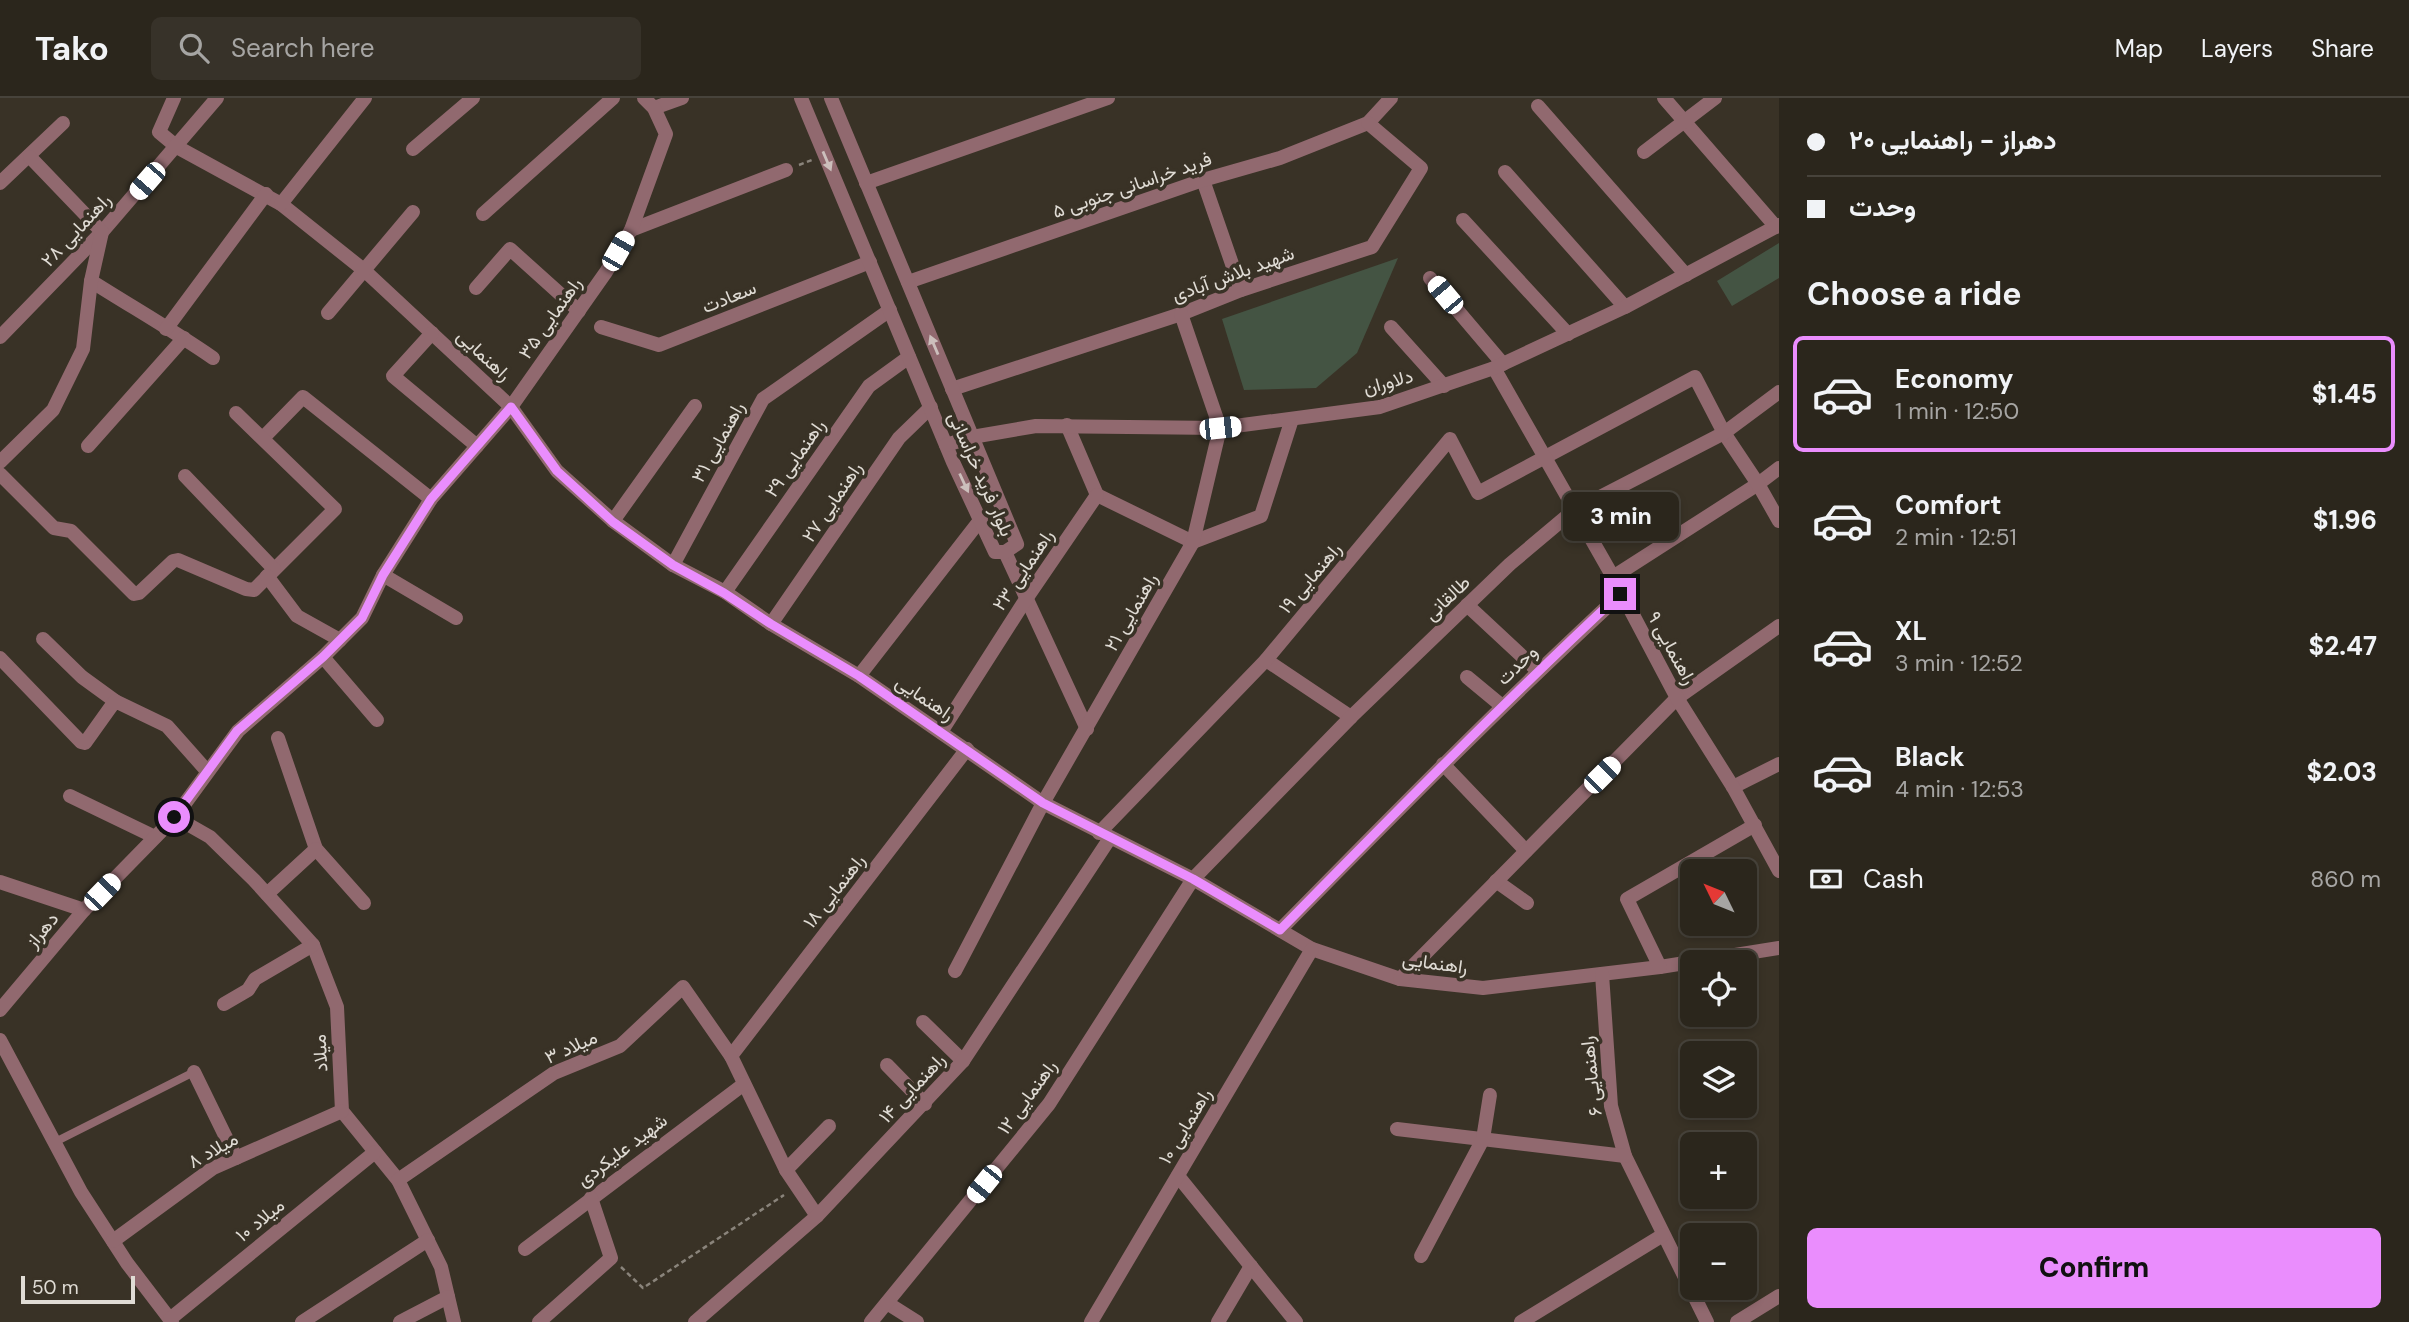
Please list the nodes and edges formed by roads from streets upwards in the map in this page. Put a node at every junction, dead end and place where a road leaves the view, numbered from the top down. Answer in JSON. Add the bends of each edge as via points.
{"nodes":[{"id":1,"x":174,"y":98,"type":"edge"},
{"id":2,"x":217,"y":98,"type":"edge"},
{"id":3,"x":365,"y":98,"type":"edge"},
{"id":4,"x":473,"y":98,"type":"edge"},
{"id":5,"x":613,"y":98,"type":"edge"},
{"id":6,"x":682,"y":98,"type":"edge"},
{"id":7,"x":801,"y":98,"type":"edge"},
{"id":8,"x":831,"y":98,"type":"edge"},
{"id":9,"x":1108,"y":98,"type":"edge"},
{"id":10,"x":1391,"y":98,"type":"edge"},
{"id":11,"x":1664,"y":98,"type":"edge"},
{"id":12,"x":1715,"y":98,"type":"edge"},
{"id":13,"x":649,"y":103,"type":"edge"},
{"id":14,"x":1538,"y":106,"type":"dead end"},
{"id":15,"x":1684,"y":121,"type":"junction"},
{"id":16,"x":63,"y":123,"type":"dead end"},
{"id":17,"x":1368,"y":123,"type":"junction"},
{"id":18,"x":177,"y":147,"type":"junction"},
{"id":19,"x":414,"y":149,"type":"dead end"},
{"id":20,"x":1644,"y":152,"type":"dead end"},
{"id":21,"x":30,"y":157,"type":"junction"},
{"id":22,"x":786,"y":170,"type":"road end"},
{"id":23,"x":1505,"y":172,"type":"dead end"},
{"id":24,"x":1203,"y":180,"type":"junction"},
{"id":25,"x":0,"y":183,"type":"edge"},
{"id":26,"x":866,"y":183,"type":"junction"},
{"id":27,"x":266,"y":194,"type":"junction"},
{"id":28,"x":281,"y":204,"type":"junction"},
{"id":29,"x":412,"y":212,"type":"dead end"},
{"id":30,"x":483,"y":214,"type":"dead end"},
{"id":31,"x":1463,"y":220,"type":"dead end"},
{"id":32,"x":1778,"y":226,"type":"edge"},
{"id":33,"x":631,"y":230,"type":"junction"},
{"id":34,"x":102,"y":232,"type":"junction"},
{"id":35,"x":870,"y":262,"type":"junction"},
{"id":36,"x":365,"y":271,"type":"junction"},
{"id":37,"x":1686,"y":275,"type":"junction"},
{"id":38,"x":1430,"y":278,"type":"dead end"},
{"id":39,"x":91,"y":281,"type":"junction"},
{"id":40,"x":908,"y":282,"type":"junction"},
{"id":41,"x":476,"y":288,"type":"dead end"},
{"id":42,"x":1241,"y":290,"type":"junction"},
{"id":43,"x":1625,"y":307,"type":"junction"},
{"id":44,"x":890,"y":310,"type":"junction"},
{"id":45,"x":579,"y":311,"type":"junction"},
{"id":46,"x":328,"y":313,"type":"dead end"},
{"id":47,"x":1181,"y":314,"type":"junction"},
{"id":48,"x":601,"y":327,"type":"dead end"},
{"id":49,"x":1391,"y":327,"type":"dead end"},
{"id":50,"x":166,"y":329,"type":"junction"},
{"id":51,"x":432,"y":333,"type":"junction"},
{"id":52,"x":1568,"y":334,"type":"junction"},
{"id":53,"x":0,"y":337,"type":"edge"},
{"id":54,"x":184,"y":338,"type":"junction"},
{"id":55,"x":909,"y":357,"type":"junction"},
{"id":56,"x":214,"y":358,"type":"dead end"},
{"id":57,"x":1498,"y":366,"type":"junction"},
{"id":58,"x":1444,"y":386,"type":"junction"},
{"id":59,"x":952,"y":389,"type":"junction"},
{"id":60,"x":1779,"y":392,"type":"edge"},
{"id":61,"x":695,"y":406,"type":"dead end"},
{"id":62,"x":511,"y":407,"type":"junction"},
{"id":63,"x":930,"y":407,"type":"junction"},
{"id":64,"x":236,"y":413,"type":"dead end"},
{"id":65,"x":1292,"y":419,"type":"junction"},
{"id":66,"x":1067,"y":425,"type":"junction"},
{"id":67,"x":1220,"y":428,"type":"junction"},
{"id":68,"x":1724,"y":433,"type":"junction"},
{"id":69,"x":972,"y":437,"type":"junction"},
{"id":70,"x":264,"y":438,"type":"junction"},
{"id":71,"x":946,"y":445,"type":"junction"},
{"id":72,"x":88,"y":446,"type":"dead end"},
{"id":73,"x":477,"y":446,"type":"junction"},
{"id":74,"x":1544,"y":459,"type":"junction"},
{"id":75,"x":0,"y":462,"type":"edge"},
{"id":76,"x":1779,"y":468,"type":"edge"},
{"id":77,"x":0,"y":474,"type":"edge"},
{"id":78,"x":185,"y":476,"type":"dead end"},
{"id":79,"x":1758,"y":484,"type":"junction"},
{"id":80,"x":1097,"y":495,"type":"junction"},
{"id":81,"x":431,"y":499,"type":"junction"},
{"id":82,"x":1573,"y":511,"type":"junction"},
{"id":83,"x":981,"y":519,"type":"junction"},
{"id":84,"x":1779,"y":521,"type":"edge"},
{"id":85,"x":613,"y":522,"type":"junction"},
{"id":86,"x":1193,"y":542,"type":"junction"},
{"id":87,"x":1005,"y":552,"type":"junction"},
{"id":88,"x":673,"y":565,"type":"junction"},
{"id":89,"x":270,"y":573,"type":"junction"},
{"id":90,"x":383,"y":575,"type":"junction"},
{"id":91,"x":1613,"y":577,"type":"junction"},
{"id":92,"x":724,"y":593,"type":"junction"},
{"id":93,"x":1620,"y":594,"type":"junction"},
{"id":94,"x":1026,"y":598,"type":"junction"},
{"id":95,"x":1467,"y":605,"type":"junction"},
{"id":96,"x":456,"y":618,"type":"dead end"},
{"id":97,"x":771,"y":624,"type":"junction"},
{"id":98,"x":1779,"y":626,"type":"edge"},
{"id":99,"x":43,"y":639,"type":"dead end"},
{"id":100,"x":340,"y":640,"type":"junction"},
{"id":101,"x":323,"y":657,"type":"junction"},
{"id":102,"x":0,"y":658,"type":"edge"},
{"id":103,"x":1266,"y":660,"type":"junction"},
{"id":104,"x":1538,"y":671,"type":"junction"},
{"id":105,"x":859,"y":676,"type":"junction"},
{"id":106,"x":1467,"y":677,"type":"dead end"},
{"id":107,"x":1677,"y":698,"type":"junction"},
{"id":108,"x":115,"y":701,"type":"junction"},
{"id":109,"x":1502,"y":706,"type":"junction"},
{"id":110,"x":1351,"y":717,"type":"junction"},
{"id":111,"x":377,"y":720,"type":"dead end"},
{"id":112,"x":1087,"y":729,"type":"junction"},
{"id":113,"x":941,"y":732,"type":"junction"},
{"id":114,"x":278,"y":738,"type":"dead end"},
{"id":115,"x":967,"y":749,"type":"junction"},
{"id":116,"x":1443,"y":764,"type":"junction"},
{"id":117,"x":1779,"y":764,"type":"edge"},
{"id":118,"x":207,"y":771,"type":"junction"},
{"id":119,"x":1733,"y":787,"type":"junction"},
{"id":120,"x":70,"y":796,"type":"dead end"},
{"id":121,"x":1043,"y":803,"type":"junction"},
{"id":122,"x":174,"y":817,"type":"junction"},
{"id":123,"x":1755,"y":825,"type":"junction"},
{"id":124,"x":1104,"y":836,"type":"junction"},
{"id":125,"x":155,"y":837,"type":"junction"},
{"id":126,"x":316,"y":849,"type":"junction"},
{"id":127,"x":1526,"y":851,"type":"junction"},
{"id":128,"x":1779,"y":871,"type":"edge"},
{"id":129,"x":1193,"y":879,"type":"junction"},
{"id":130,"x":0,"y":881,"type":"edge"},
{"id":131,"x":1496,"y":881,"type":"junction"},
{"id":132,"x":267,"y":894,"type":"junction"},
{"id":133,"x":364,"y":903,"type":"dead end"},
{"id":134,"x":1527,"y":904,"type":"dead end"},
{"id":135,"x":84,"y":910,"type":"junction"},
{"id":136,"x":1280,"y":930,"type":"junction"},
{"id":137,"x":313,"y":945,"type":"junction"},
{"id":138,"x":1779,"y":948,"type":"edge"},
{"id":139,"x":1312,"y":949,"type":"junction"},
{"id":140,"x":1660,"y":967,"type":"junction"},
{"id":141,"x":955,"y":971,"type":"dead end"},
{"id":142,"x":1602,"y":974,"type":"junction"},
{"id":143,"x":1400,"y":979,"type":"junction"},
{"id":144,"x":224,"y":1004,"type":"dead end"},
{"id":145,"x":0,"y":1010,"type":"edge"},
{"id":146,"x":923,"y":1022,"type":"dead end"},
{"id":147,"x":0,"y":1040,"type":"edge"},
{"id":148,"x":731,"y":1056,"type":"junction"},
{"id":149,"x":963,"y":1061,"type":"junction"},
{"id":150,"x":887,"y":1065,"type":"dead end"},
{"id":151,"x":194,"y":1072,"type":"road end"},
{"id":152,"x":744,"y":1083,"type":"junction"},
{"id":153,"x":1490,"y":1095,"type":"dead end"},
{"id":154,"x":925,"y":1104,"type":"junction"},
{"id":155,"x":342,"y":1111,"type":"junction"},
{"id":156,"x":829,"y":1126,"type":"dead end"},
{"id":157,"x":1397,"y":1129,"type":"dead end"},
{"id":158,"x":1483,"y":1139,"type":"junction"},
{"id":159,"x":375,"y":1152,"type":"junction"},
{"id":160,"x":1625,"y":1156,"type":"junction"},
{"id":161,"x":236,"y":1158,"type":"junction"},
{"id":162,"x":786,"y":1170,"type":"junction"},
{"id":163,"x":1178,"y":1176,"type":"junction"},
{"id":164,"x":398,"y":1180,"type":"junction"},
{"id":165,"x":591,"y":1198,"type":"junction"},
{"id":166,"x":817,"y":1216,"type":"junction"},
{"id":167,"x":1664,"y":1235,"type":"junction"},
{"id":168,"x":428,"y":1240,"type":"junction"},
{"id":169,"x":113,"y":1241,"type":"junction"},
{"id":170,"x":525,"y":1249,"type":"dead end"},
{"id":171,"x":1421,"y":1256,"type":"dead end"},
{"id":172,"x":1251,"y":1266,"type":"junction"},
{"id":173,"x":448,"y":1297,"type":"junction"},
{"id":174,"x":1778,"y":1300,"type":"edge"},
{"id":175,"x":887,"y":1303,"type":"junction"},
{"id":176,"x":170,"y":1321,"type":"edge"},
{"id":177,"x":542,"y":1321,"type":"edge"},
{"id":178,"x":302,"y":1322,"type":"edge"},
{"id":179,"x":400,"y":1322,"type":"edge"},
{"id":180,"x":454,"y":1322,"type":"edge"},
{"id":181,"x":695,"y":1322,"type":"edge"},
{"id":182,"x":871,"y":1322,"type":"edge"},
{"id":183,"x":917,"y":1322,"type":"edge"},
{"id":184,"x":1091,"y":1322,"type":"edge"},
{"id":185,"x":1218,"y":1322,"type":"edge"},
{"id":186,"x":1296,"y":1322,"type":"edge"},
{"id":187,"x":1521,"y":1322,"type":"edge"},
{"id":188,"x":1707,"y":1322,"type":"edge"},
{"id":189,"x":1737,"y":1322,"type":"edge"}],
"edges":[{"from":1,"to":18,"type":"street","via":[[159,132]]},
{"from":2,"to":18,"type":"street","name":"راهنمایی ۲۸"},
{"from":3,"to":28,"type":"street"},
{"from":4,"to":19,"type":"street"},
{"from":5,"to":30,"type":"street"},
{"from":6,"to":13,"type":"street"},
{"from":7,"to":35,"type":"street","name":"بلوار فرید خراسانی","one_way":true},
{"from":8,"to":26,"type":"street","name":"بلوار فرید خراسانی"},
{"from":9,"to":26,"type":"street"},
{"from":10,"to":17,"type":"street"},
{"from":11,"to":15,"type":"street"},
{"from":12,"to":15,"type":"street"},
{"from":13,"to":33,"type":"street","name":"راهنمایی ۳۵","via":[[666,134]]},
{"from":14,"to":37,"type":"street"},
{"from":15,"to":20,"type":"street"},
{"from":15,"to":32,"type":"street"},
{"from":16,"to":21,"type":"street"},
{"from":17,"to":24,"type":"street","name":"فرید خراسانی جنوبی ۵","via":[[1280,158]]},
{"from":17,"to":42,"type":"street","name":"شهید بلاش آبادی","via":[[1421,168],[1372,247]]},
{"from":18,"to":27,"type":"street","name":"راهنمایی"},
{"from":18,"to":34,"type":"street","name":"راهنمایی ۲۸"},
{"from":21,"to":25,"type":"street"},
{"from":21,"to":34,"type":"street"},
{"from":22,"to":33,"type":"street"},
{"from":23,"to":43,"type":"street"},
{"from":24,"to":40,"type":"street","name":"فرید خراسانی جنوبی ۵"},
{"from":24,"to":42,"type":"street"},
{"from":26,"to":40,"type":"street","name":"بلوار فرید خراسانی"},
{"from":27,"to":28,"type":"street","name":"راهنمایی"},
{"from":27,"to":50,"type":"street"},
{"from":28,"to":36,"type":"street","name":"راهنمایی"},
{"from":29,"to":36,"type":"street"},
{"from":31,"to":52,"type":"street"},
{"from":32,"to":37,"type":"street","name":"دلاوران"},
{"from":33,"to":45,"type":"street","name":"راهنمایی ۳۵"},
{"from":34,"to":39,"type":"street"},
{"from":34,"to":53,"type":"street","name":"راهنمایی ۲۸"},
{"from":35,"to":44,"type":"street","name":"بلوار فرید خراسانی"},
{"from":35,"to":48,"type":"street","name":"سعادت","via":[[659,345]]},
{"from":36,"to":46,"type":"street"},
{"from":36,"to":51,"type":"street","name":"راهنمایی"},
{"from":37,"to":43,"type":"street","name":"دلاوران"},
{"from":38,"to":57,"type":"street","name":"راهنمایی ۹"},
{"from":39,"to":50,"type":"street"},
{"from":39,"to":75,"type":"street","via":[[83,349],[53,410]]},
{"from":59,"to":40,"type":"street","name":"بلوار فرید خراسانی","one_way":true},
{"from":41,"to":45,"type":"street","via":[[510,249]]},
{"from":42,"to":47,"type":"street","name":"شهید بلاش آبادی"},
{"from":43,"to":52,"type":"street","name":"دلاوران"},
{"from":44,"to":55,"type":"street","name":"بلوار فرید خراسانی"},
{"from":44,"to":88,"type":"street","name":"راهنمایی ۳۱","via":[[763,399]]},
{"from":45,"to":62,"type":"street","name":"راهنمایی ۳۵"},
{"from":47,"to":59,"type":"street","name":"شهید بلاش آبادی"},
{"from":47,"to":67,"type":"street"},
{"from":49,"to":58,"type":"street"},
{"from":50,"to":54,"type":"street"},
{"from":51,"to":62,"type":"street","name":"راهنمایی"},
{"from":51,"to":73,"type":"street","via":[[393,376]]},
{"from":52,"to":57,"type":"street","name":"دلاوران"},
{"from":54,"to":56,"type":"street"},
{"from":54,"to":72,"type":"street"},
{"from":55,"to":63,"type":"street","name":"بلوار فرید خراسانی"},
{"from":55,"to":92,"type":"street","name":"راهنمایی ۲۹","via":[[869,386]]},
{"from":57,"to":58,"type":"street","name":"دلاوران"},
{"from":57,"to":74,"type":"street","name":"راهنمایی ۹"},
{"from":58,"to":65,"type":"street","name":"دلاوران","via":[[1380,407]]},
{"from":59,"to":69,"type":"street","name":"بلوار فرید خراسانی"},
{"from":60,"to":68,"type":"street","name":"طالقانی"},
{"from":61,"to":85,"type":"street"},
{"from":62,"to":73,"type":"street","name":"راهنمایی ۳۵"},
{"from":62,"to":85,"type":"street","name":"راهنمایی","via":[[557,471]]},
{"from":63,"to":71,"type":"street","name":"بلوار فرید خراسانی"},
{"from":63,"to":97,"type":"street","name":"راهنمایی ۲۷","via":[[899,438]]},
{"from":64,"to":70,"type":"street"},
{"from":65,"to":67,"type":"street","name":"دلاوران"},
{"from":65,"to":86,"type":"street","via":[[1261,516]]},
{"from":66,"to":67,"type":"street","name":"دلاوران"},
{"from":66,"to":69,"type":"street","name":"دلاوران"},
{"from":66,"to":80,"type":"street"},
{"from":67,"to":86,"type":"street","name":"راهنمایی ۲۱"},
{"from":68,"to":74,"type":"street","via":[[1695,377]]},
{"from":68,"to":79,"type":"street"},
{"from":68,"to":82,"type":"street","name":"طالقانی"},
{"from":69,"to":71,"type":"street","name":"دلاوران"},
{"from":69,"to":87,"type":"street","name":"بلوار فرید خراسانی","via":[[1017,544]]},
{"from":70,"to":81,"type":"street","via":[[303,397]]},
{"from":70,"to":89,"type":"street","via":[[335,509]]},
{"from":71,"to":83,"type":"street","name":"بلوار فرید خراسانی","one_way":true},
{"from":73,"to":81,"type":"street","name":"راهنمایی ۳۵"},
{"from":74,"to":82,"type":"street","name":"راهنمایی ۹"},
{"from":74,"to":103,"type":"street","name":"راهنمایی ۱۹","via":[[1478,493],[1450,439]]},
{"from":76,"to":79,"type":"street"},
{"from":77,"to":89,"type":"street","via":[[54,528],[71,531],[134,593],[178,560],[251,591]]},
{"from":78,"to":89,"type":"street"},
{"from":79,"to":84,"type":"street"},
{"from":79,"to":91,"type":"street"},
{"from":80,"to":86,"type":"street"},
{"from":80,"to":94,"type":"street","name":"راهنمایی ۲۳"},
{"from":81,"to":90,"type":"street","name":"راهنمایی ۳۵"},
{"from":82,"to":91,"type":"street","name":"راهنمایی ۹"},
{"from":82,"to":95,"type":"street","name":"طالقانی"},
{"from":83,"to":87,"type":"street","name":"بلوار فرید خراسانی","via":[[995,552]]},
{"from":83,"to":105,"type":"street"},
{"from":85,"to":88,"type":"street","name":"راهنمایی"},
{"from":86,"to":112,"type":"street","name":"راهنمایی ۲۱"},
{"from":87,"to":94,"type":"street"},
{"from":88,"to":92,"type":"street","name":"راهنمایی"},
{"from":89,"to":100,"type":"street","via":[[297,616]]},
{"from":90,"to":96,"type":"street"},
{"from":90,"to":100,"type":"street","name":"راهنمایی ۳۵","via":[[362,618]]},
{"from":91,"to":93,"type":"street","name":"راهنمایی ۹"},
{"from":92,"to":97,"type":"street","name":"راهنمایی"},
{"from":93,"to":104,"type":"street","name":"وحدت"},
{"from":93,"to":107,"type":"street","name":"راهنمایی ۹"},
{"from":94,"to":112,"type":"street"},
{"from":94,"to":113,"type":"street","name":"راهنمایی ۲۳"},
{"from":95,"to":104,"type":"street"},
{"from":95,"to":110,"type":"street","name":"طالقانی"},
{"from":97,"to":105,"type":"street","name":"راهنمایی"},
{"from":98,"to":107,"type":"street"},
{"from":99,"to":108,"type":"street"},
{"from":100,"to":101,"type":"street","name":"دهراز"},
{"from":101,"to":111,"type":"street"},
{"from":101,"to":118,"type":"street","name":"دهراز","via":[[237,731]]},
{"from":102,"to":108,"type":"street","via":[[80,742],[85,743]]},
{"from":103,"to":110,"type":"street"},
{"from":103,"to":124,"type":"street","name":"راهنمایی ۱۹"},
{"from":104,"to":109,"type":"street","name":"وحدت"},
{"from":105,"to":113,"type":"street","name":"راهنمایی"},
{"from":106,"to":109,"type":"street"},
{"from":107,"to":119,"type":"street","name":"راهنمایی ۹"},
{"from":107,"to":127,"type":"street"},
{"from":108,"to":118,"type":"street","via":[[167,726]]},
{"from":109,"to":116,"type":"street","name":"وحدت"},
{"from":110,"to":129,"type":"street","name":"طالقانی"},
{"from":112,"to":121,"type":"street","name":"راهنمایی ۲۱"},
{"from":113,"to":115,"type":"street","name":"راهنمایی"},
{"from":114,"to":126,"type":"street"},
{"from":115,"to":121,"type":"street","name":"راهنمایی"},
{"from":115,"to":148,"type":"street","name":"راهنمایی ۱۸"},
{"from":116,"to":127,"type":"street"},
{"from":116,"to":136,"type":"street","name":"وحدت"},
{"from":117,"to":119,"type":"street"},
{"from":118,"to":122,"type":"street","name":"دهراز"},
{"from":119,"to":123,"type":"street","name":"راهنمایی ۹"},
{"from":120,"to":125,"type":"street"},
{"from":121,"to":124,"type":"street","name":"راهنمایی"},
{"from":121,"to":141,"type":"street","name":"راهنمایی ۲۱"},
{"from":122,"to":125,"type":"street","name":"دهراز"},
{"from":122,"to":132,"type":"street","name":"میلاد","via":[[210,837]]},
{"from":123,"to":128,"type":"street","name":"راهنمایی ۹"},
{"from":123,"to":140,"type":"street","via":[[1627,900]]},
{"from":124,"to":129,"type":"street","name":"راهنمایی"},
{"from":124,"to":149,"type":"street","name":"راهنمایی ۱۴"},
{"from":125,"to":135,"type":"street","name":"دهراز"},
{"from":126,"to":132,"type":"street"},
{"from":126,"to":133,"type":"street"},
{"from":127,"to":131,"type":"street"},
{"from":129,"to":136,"type":"street","name":"راهنمایی"},
{"from":129,"to":175,"type":"street","name":"راهنمایی ۱۲","via":[[1049,1104]]},
{"from":130,"to":135,"type":"street"},
{"from":131,"to":134,"type":"street"},
{"from":131,"to":143,"type":"street"},
{"from":132,"to":137,"type":"street","name":"میلاد"},
{"from":135,"to":145,"type":"street","name":"دهراز"},
{"from":136,"to":139,"type":"street","name":"راهنمایی"},
{"from":137,"to":144,"type":"street","via":[[255,979],[248,990]]},
{"from":137,"to":155,"type":"street","name":"میلاد","via":[[337,1007]]},
{"from":138,"to":140,"type":"street","name":"راهنمایی"},
{"from":139,"to":143,"type":"street","name":"راهنمایی"},
{"from":139,"to":163,"type":"street","name":"راهنمایی ۱۰"},
{"from":140,"to":142,"type":"street","name":"راهنمایی"},
{"from":142,"to":143,"type":"street","name":"راهنمایی","via":[[1483,988]]},
{"from":142,"to":160,"type":"street","name":"راهنمایی ۶","via":[[1611,1106]]},
{"from":146,"to":149,"type":"street"},
{"from":147,"to":169,"type":"street","via":[[81,1192]]},
{"from":148,"to":152,"type":"street"},
{"from":148,"to":164,"type":"street","name":"میلاد ۳","via":[[683,987],[620,1046],[554,1073]]},
{"from":149,"to":154,"type":"street","name":"راهنمایی ۱۴"},
{"from":150,"to":154,"type":"street"},
{"from":151,"to":161,"type":"street"},
{"from":152,"to":162,"type":"street"},
{"from":152,"to":165,"type":"street","name":"شهید علیکردی"},
{"from":153,"to":158,"type":"street"},
{"from":154,"to":166,"type":"street","name":"راهنمایی ۱۴"},
{"from":155,"to":159,"type":"street"},
{"from":155,"to":161,"type":"street","name":"میلاد ۸"},
{"from":156,"to":162,"type":"street"},
{"from":157,"to":158,"type":"street"},
{"from":158,"to":160,"type":"street"},
{"from":158,"to":171,"type":"street"},
{"from":159,"to":164,"type":"street"},
{"from":159,"to":176,"type":"street","name":"میلاد ۱۰"},
{"from":160,"to":167,"type":"street","name":"راهنمایی ۶"},
{"from":161,"to":169,"type":"street","name":"میلاد ۸","via":[[213,1168]]},
{"from":162,"to":166,"type":"street"},
{"from":163,"to":172,"type":"street"},
{"from":163,"to":184,"type":"street","name":"راهنمایی ۱۰"},
{"from":164,"to":168,"type":"street"},
{"from":165,"to":170,"type":"street","name":"شهید علیکردی"},
{"from":165,"to":177,"type":"street","via":[[611,1258]]},
{"from":166,"to":181,"type":"street","name":"راهنمایی ۱۴"},
{"from":167,"to":187,"type":"street"},
{"from":167,"to":188,"type":"street","name":"راهنمایی ۶"},
{"from":168,"to":173,"type":"street"},
{"from":168,"to":178,"type":"street"},
{"from":169,"to":176,"type":"street"},
{"from":172,"to":185,"type":"street"},
{"from":172,"to":186,"type":"street"},
{"from":173,"to":179,"type":"street"},
{"from":173,"to":180,"type":"street"},
{"from":174,"to":189,"type":"street"},
{"from":175,"to":182,"type":"street","name":"راهنمایی ۱۲"},
{"from":175,"to":183,"type":"street"}]}
